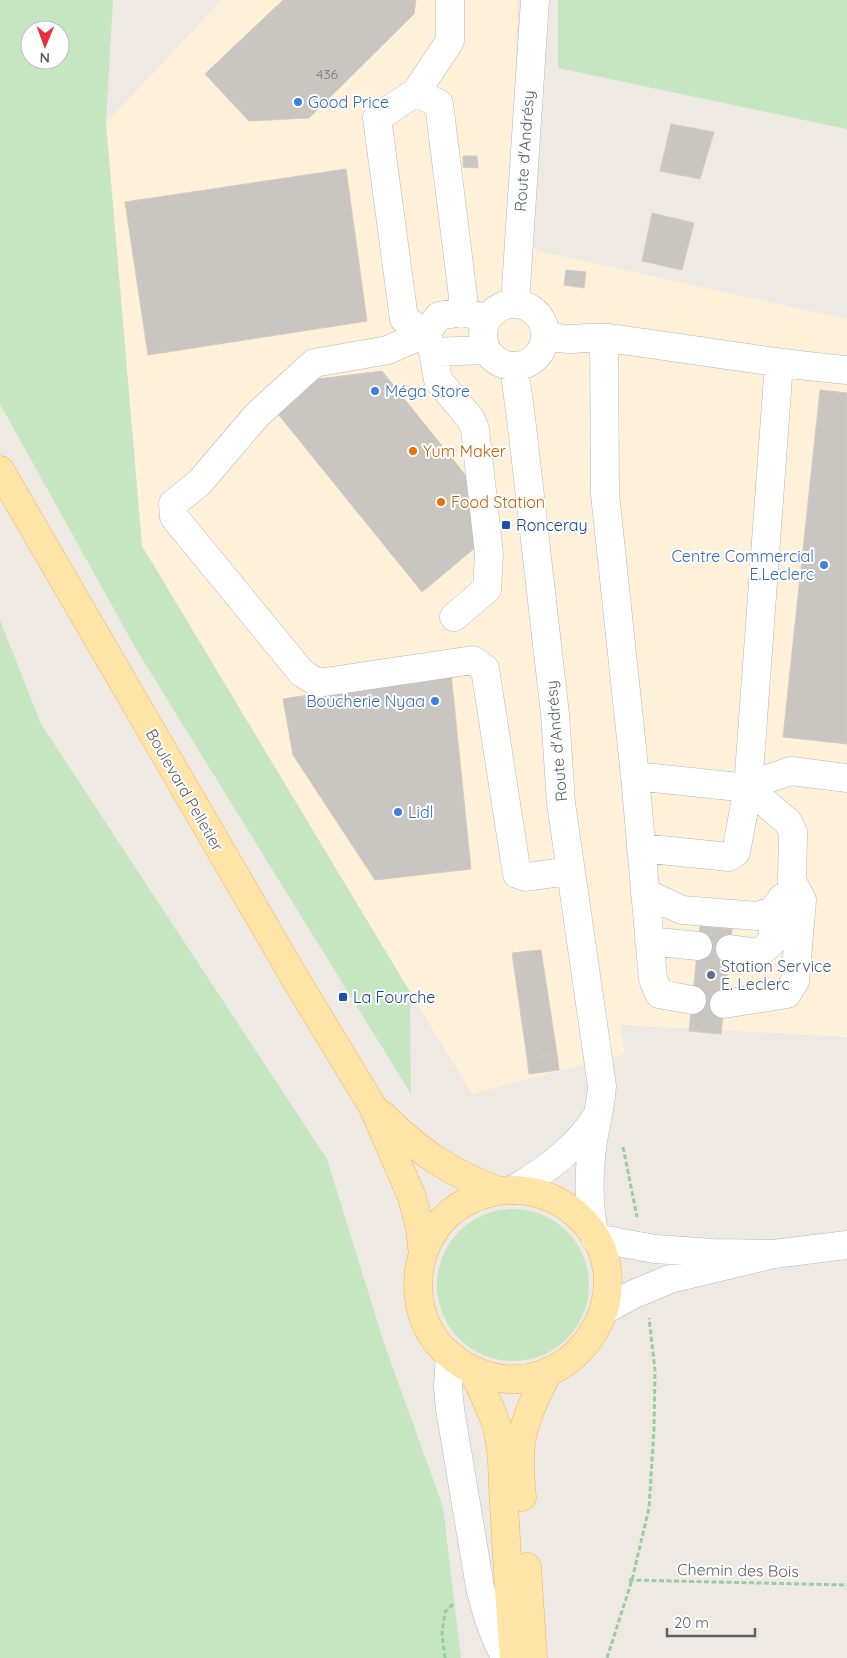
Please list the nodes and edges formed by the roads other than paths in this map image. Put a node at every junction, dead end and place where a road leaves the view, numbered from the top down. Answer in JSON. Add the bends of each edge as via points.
{"nodes":[{"id":1,"x":450,"y":0,"type":"edge"},
{"id":2,"x":535,"y":0,"type":"edge"},
{"id":3,"x":416,"y":92,"type":"junction"},
{"id":4,"x":515,"y":302,"type":"junction"},
{"id":5,"x":474,"y":315,"type":"junction"},
{"id":6,"x":546,"y":335,"type":"junction"},
{"id":7,"x":604,"y":338,"type":"junction"},
{"id":8,"x":429,"y":342,"type":"junction"},
{"id":9,"x":486,"y":350,"type":"junction"},
{"id":10,"x":779,"y":363,"type":"junction"},
{"id":11,"x":514,"y":367,"type":"junction"},
{"id":12,"x":847,"y":370,"type":"edge"},
{"id":13,"x":0,"y":470,"type":"edge"},
{"id":14,"x":454,"y":618,"type":"dead end"},
{"id":15,"x":635,"y":776,"type":"junction"},
{"id":16,"x":847,"y":778,"type":"edge"},
{"id":17,"x":748,"y":788,"type":"junction"},
{"id":18,"x":641,"y":848,"type":"junction"},
{"id":19,"x":570,"y":870,"type":"junction"},
{"id":20,"x":793,"y":883,"type":"junction"},
{"id":21,"x":645,"y":893,"type":"junction"},
{"id":22,"x":773,"y":911,"type":"junction"},
{"id":23,"x":649,"y":941,"type":"junction"},
{"id":24,"x":698,"y":946,"type":"dead end"},
{"id":25,"x":730,"y":949,"type":"dead end"},
{"id":26,"x":692,"y":1000,"type":"dead end"},
{"id":27,"x":724,"y":1004,"type":"dead end"},
{"id":28,"x":373,"y":1107,"type":"junction"},
{"id":29,"x":598,"y":1115,"type":"junction"},
{"id":30,"x":506,"y":1190,"type":"junction"},
{"id":31,"x":596,"y":1238,"type":"junction"},
{"id":32,"x":847,"y":1245,"type":"edge"},
{"id":33,"x":774,"y":1254,"type":"junction"},
{"id":34,"x":422,"y":1255,"type":"junction"},
{"id":35,"x":604,"y":1311,"type":"junction"},
{"id":36,"x":460,"y":1362,"type":"junction"},
{"id":37,"x":549,"y":1371,"type":"junction"},
{"id":38,"x":506,"y":1658,"type":"edge"},
{"id":39,"x":514,"y":1658,"type":"edge"},
{"id":40,"x":534,"y":1658,"type":"edge"}],
"edges":[{"from":1,"to":3,"type":"street","via":[[450,41]]},
{"from":2,"to":4,"type":"street","name":"Route d'Andrésy"},
{"from":3,"to":5,"type":"street","via":[[439,104],[463,297]]},
{"from":3,"to":8,"type":"street","via":[[377,118],[404,318]]},
{"from":4,"to":5,"type":"street"},
{"from":4,"to":6,"type":"street","via":[[531,307],[542,319]]},
{"from":5,"to":8,"type":"street","via":[[439,316]]},
{"from":5,"to":9,"type":"street"},
{"from":6,"to":7,"type":"street","via":[[559,340]]},
{"from":6,"to":11,"type":"street","via":[[542,351],[530,363]]},
{"from":7,"to":10,"type":"street"},
{"from":7,"to":15,"type":"street","via":[[605,494]]},
{"from":8,"to":9,"type":"street"},
{"from":8,"to":14,"type":"street","via":[[438,380],[470,418],[475,429],[489,554],[487,590]]},
{"from":8,"to":19,"type":"street","via":[[314,363],[256,415],[199,483],[173,504],[174,517],[302,674],[318,683],[473,660],[485,669],[517,874],[526,877]]},
{"from":9,"to":11,"type":"street","via":[[498,362]]},
{"from":10,"to":12,"type":"street"},
{"from":10,"to":17,"type":"street"},
{"from":11,"to":19,"type":"street","name":"Route d'Andrésy"},
{"from":13,"to":28,"type":"main road","name":"Boulevard Pelletier"},
{"from":15,"to":17,"type":"street"},
{"from":15,"to":18,"type":"street"},
{"from":16,"to":17,"type":"street","via":[[791,771]]},
{"from":17,"to":18,"type":"street","via":[[736,852],[728,857]]},
{"from":17,"to":20,"type":"street","via":[[788,822],[793,832]]},
{"from":18,"to":21,"type":"street"},
{"from":19,"to":29,"type":"street","name":"Route d'Andrésy","via":[[602,1086]]},
{"from":20,"to":22,"type":"street"},
{"from":20,"to":27,"type":"street","via":[[802,900],[795,981],[787,994]]},
{"from":21,"to":22,"type":"street","via":[[682,910],[757,916]]},
{"from":21,"to":23,"type":"street"},
{"from":22,"to":25,"type":"street","via":[[773,941],[759,953]]},
{"from":23,"to":24,"type":"street"},
{"from":23,"to":26,"type":"street","via":[[653,979],[659,994]]},
{"from":28,"to":30,"type":"main road","name":"Boulevard Pelletier","via":[[426,1155],[463,1176]]},
{"from":28,"to":34,"type":"main road","name":"Boulevard Pelletier","via":[[412,1197],[420,1228]]},
{"from":29,"to":30,"type":"street","name":"Route d'Andrésy","via":[[587,1132],[563,1155],[531,1179]]},
{"from":29,"to":31,"type":"street","name":"Route d'Andrésy","via":[[590,1178],[590,1208]]},
{"from":30,"to":31,"type":"main road","via":[[533,1192],[558,1201],[579,1217]]},
{"from":30,"to":34,"type":"main road","via":[[477,1196],[451,1212],[436,1228]]},
{"from":31,"to":33,"type":"street","via":[[655,1248]]},
{"from":31,"to":35,"type":"main road","via":[[607,1274]]},
{"from":32,"to":33,"type":"street"},
{"from":33,"to":35,"type":"street","via":[[670,1279]]},
{"from":34,"to":36,"type":"main road","via":[[418,1279],[421,1309],[434,1337]]},
{"from":35,"to":37,"type":"main road","via":[[586,1345]]},
{"from":36,"to":37,"type":"main road","via":[[494,1377],[510,1379]]},
{"from":36,"to":38,"type":"street","via":[[448,1387],[450,1409],[480,1587],[496,1641]]},
{"from":36,"to":39,"type":"main road","via":[[494,1418],[499,1441]]},
{"from":37,"to":40,"type":"main road","via":[[523,1430],[521,1452],[520,1479]]}]}
